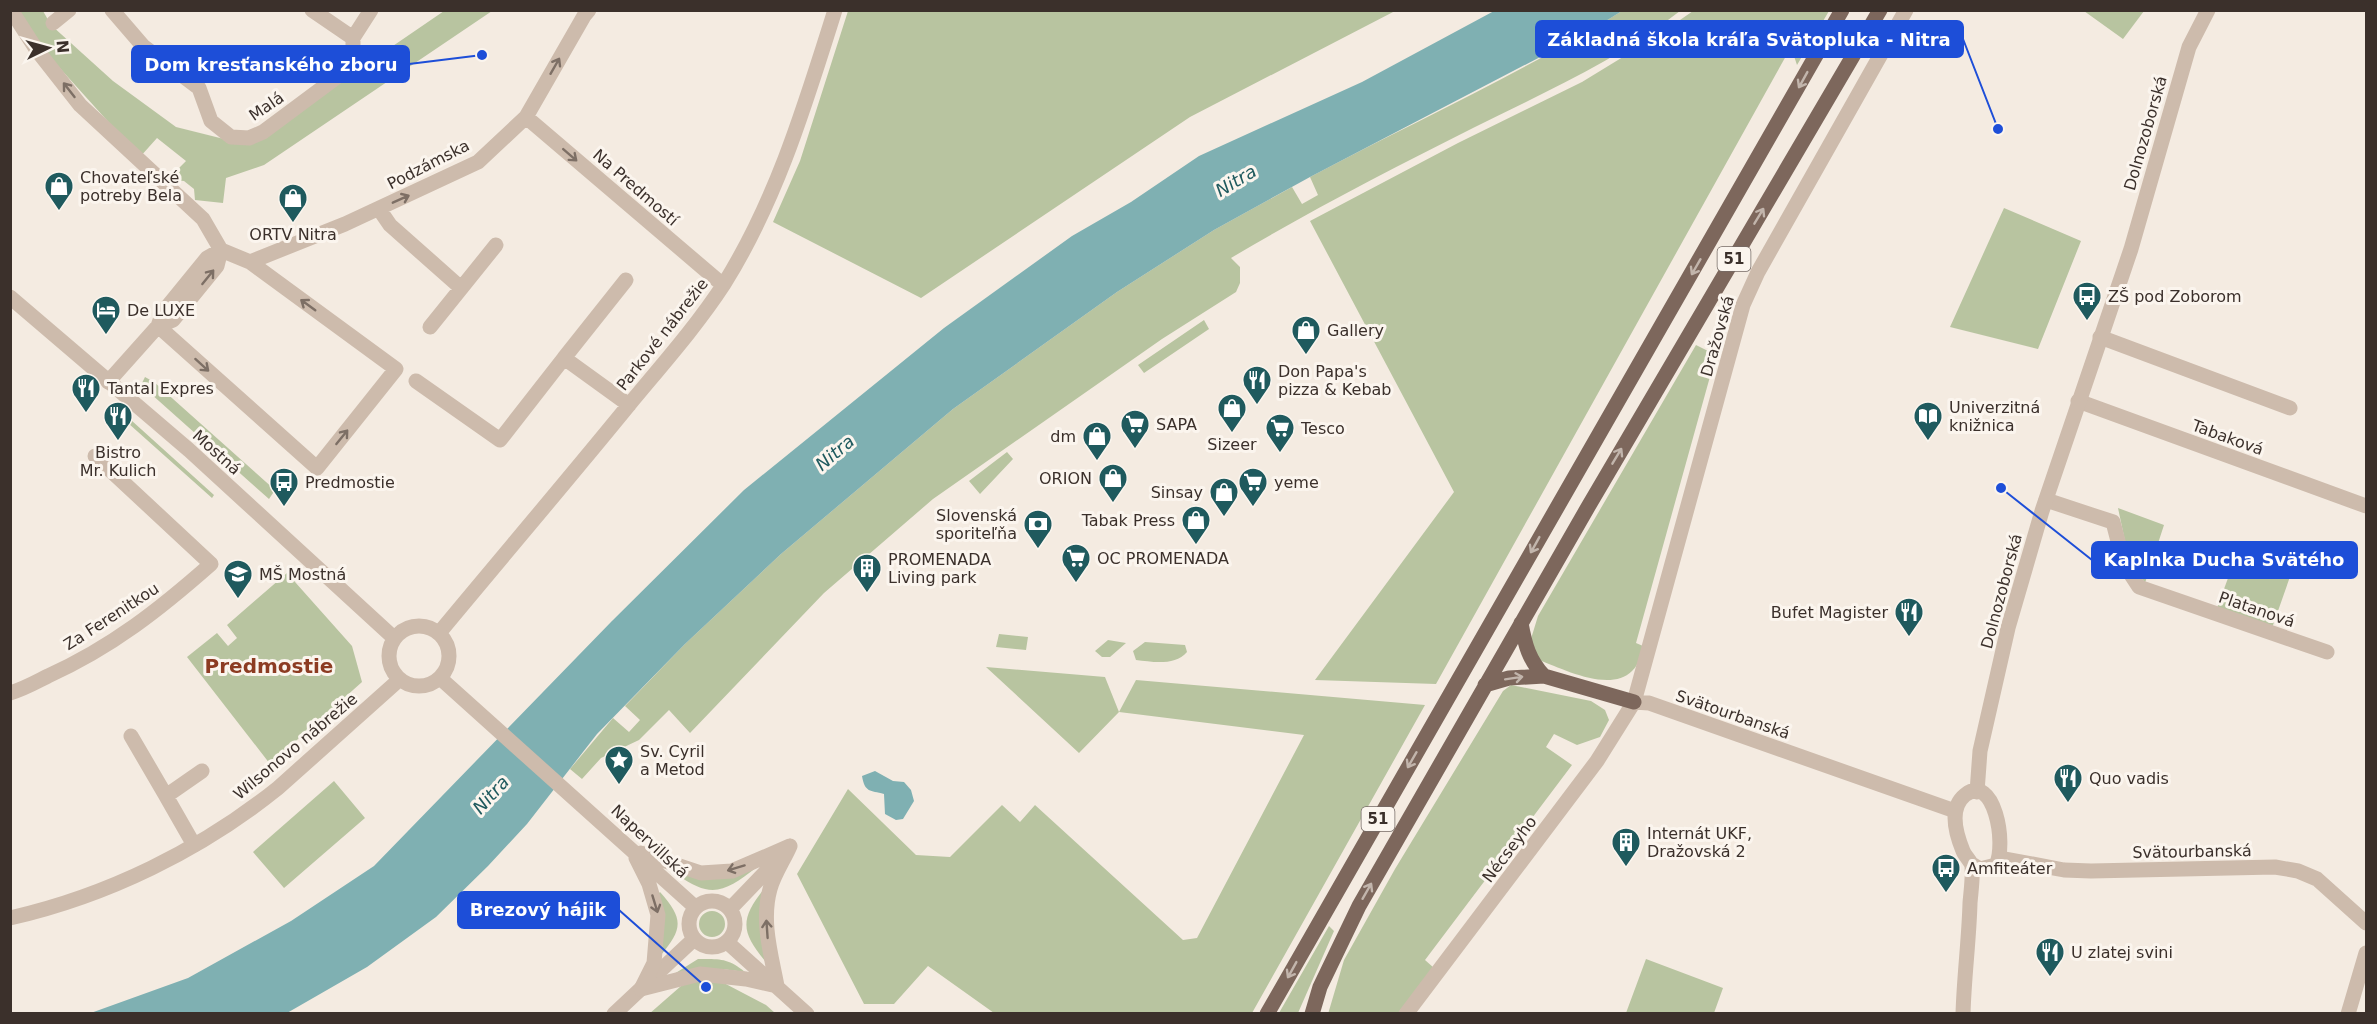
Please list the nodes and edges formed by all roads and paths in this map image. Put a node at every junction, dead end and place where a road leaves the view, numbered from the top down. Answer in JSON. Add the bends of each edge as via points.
{"nodes":[{"id":1,"x":11,"y":10,"type":"edge"},
{"id":2,"x":69,"y":10,"type":"edge"},
{"id":3,"x":112,"y":10,"type":"edge"},
{"id":4,"x":312,"y":10,"type":"edge"},
{"id":5,"x":371,"y":10,"type":"edge"},
{"id":6,"x":589,"y":10,"type":"edge"},
{"id":7,"x":835,"y":10,"type":"edge"},
{"id":8,"x":1842,"y":10,"type":"edge"},
{"id":9,"x":1880,"y":10,"type":"edge"},
{"id":10,"x":1906,"y":10,"type":"edge"},
{"id":11,"x":2208,"y":10,"type":"edge"},
{"id":12,"x":53,"y":23,"type":"dead end"},
{"id":13,"x":353,"y":38,"type":"junction"},
{"id":14,"x":526,"y":117,"type":"junction"},
{"id":15,"x":378,"y":209,"type":"junction"},
{"id":16,"x":496,"y":245,"type":"dead end"},
{"id":17,"x":221,"y":250,"type":"junction"},
{"id":18,"x":250,"y":262,"type":"junction"},
{"id":19,"x":626,"y":280,"type":"dead end"},
{"id":20,"x":723,"y":285,"type":"junction"},
{"id":21,"x":461,"y":288,"type":"junction"},
{"id":22,"x":10,"y":297,"type":"edge"},
{"id":23,"x":158,"y":326,"type":"junction"},
{"id":24,"x":430,"y":327,"type":"dead end"},
{"id":25,"x":2100,"y":337,"type":"junction"},
{"id":26,"x":564,"y":358,"type":"junction"},
{"id":27,"x":416,"y":381,"type":"dead end"},
{"id":28,"x":108,"y":382,"type":"junction"},
{"id":29,"x":2078,"y":401,"type":"junction"},
{"id":30,"x":629,"y":405,"type":"junction"},
{"id":31,"x":2290,"y":408,"type":"dead end"},
{"id":32,"x":95,"y":456,"type":"dead end"},
{"id":33,"x":2046,"y":500,"type":"junction"},
{"id":34,"x":2367,"y":506,"type":"edge"},
{"id":35,"x":1521,"y":623,"type":"junction"},
{"id":36,"x":438,"y":633,"type":"junction"},
{"id":37,"x":394,"y":638,"type":"junction"},
{"id":38,"x":2327,"y":652,"type":"dead end"},
{"id":39,"x":1544,"y":676,"type":"junction"},
{"id":40,"x":440,"y":678,"type":"junction"},
{"id":41,"x":400,"y":679,"type":"junction"},
{"id":42,"x":1485,"y":685,"type":"junction"},
{"id":43,"x":10,"y":693,"type":"edge"},
{"id":44,"x":1634,"y":702,"type":"junction"},
{"id":45,"x":131,"y":736,"type":"dead end"},
{"id":46,"x":202,"y":771,"type":"dead end"},
{"id":47,"x":1977,"y":792,"type":"junction"},
{"id":48,"x":166,"y":796,"type":"junction"},
{"id":49,"x":1955,"y":811,"type":"junction"},
{"id":50,"x":195,"y":845,"type":"junction"},
{"id":51,"x":790,"y":846,"type":"junction"},
{"id":52,"x":633,"y":849,"type":"junction"},
{"id":53,"x":2000,"y":858,"type":"junction"},
{"id":54,"x":1972,"y":864,"type":"junction"},
{"id":55,"x":695,"y":907,"type":"junction"},
{"id":56,"x":730,"y":909,"type":"junction"},
{"id":57,"x":10,"y":918,"type":"edge"},
{"id":58,"x":2367,"y":923,"type":"edge"},
{"id":59,"x":694,"y":939,"type":"junction"},
{"id":60,"x":727,"y":942,"type":"junction"},
{"id":61,"x":2367,"y":953,"type":"edge"},
{"id":62,"x":777,"y":986,"type":"junction"},
{"id":63,"x":641,"y":989,"type":"junction"},
{"id":64,"x":615,"y":1014,"type":"edge"},
{"id":65,"x":807,"y":1014,"type":"edge"},
{"id":66,"x":1267,"y":1014,"type":"edge"},
{"id":67,"x":1312,"y":1014,"type":"edge"},
{"id":68,"x":1407,"y":1014,"type":"edge"},
{"id":69,"x":1963,"y":1014,"type":"edge"},
{"id":70,"x":2348,"y":1014,"type":"edge"}],
"edges":[{"from":17,"to":1,"type":"street","one_way":true,"via":[[203,219],[80,105]]},
{"from":2,"to":12,"type":"street"},
{"from":3,"to":13,"type":"street","name":"Malá","via":[[143,46],[199,88],[211,122],[231,137],[241,139],[263,132],[345,71],[354,55]]},
{"from":4,"to":13,"type":"street"},
{"from":5,"to":13,"type":"street"},
{"from":14,"to":6,"type":"street","name":"Podzámska","one_way":true},
{"from":7,"to":20,"type":"street","name":"Parkové nábrežie","via":[[776,186]]},
{"from":8,"to":66,"type":"main road","number":"51","one_way":true},
{"from":35,"to":9,"type":"main road","number":"51","one_way":true},
{"from":10,"to":44,"type":"street","name":"Dražovská","via":[[1743,305]]},
{"from":11,"to":25,"type":"street","name":"Dolnozoborská","via":[[2189,47],[2131,249]]},
{"from":15,"to":14,"type":"street","name":"Podzámska","one_way":true,"via":[[478,162]]},
{"from":14,"to":20,"type":"street","name":"Na Predmostí","one_way":true},
{"from":15,"to":18,"type":"street","name":"Podzámska"},
{"from":15,"to":21,"type":"street","via":[[390,225]]},
{"from":16,"to":21,"type":"street"},
{"from":17,"to":18,"type":"street"},
{"from":17,"to":23,"type":"street","via":[[207,258],[163,312]]},
{"from":23,"to":18,"type":"street","one_way":true,"via":[[317,468],[396,369]]},
{"from":19,"to":26,"type":"street"},
{"from":20,"to":30,"type":"street","name":"Parkové nábrežie"},
{"from":21,"to":24,"type":"street"},
{"from":22,"to":28,"type":"street","name":"Mostná"},
{"from":23,"to":28,"type":"street"},
{"from":25,"to":29,"type":"street","name":"Dolnozoborská"},
{"from":25,"to":31,"type":"street"},
{"from":26,"to":27,"type":"street","via":[[500,440]]},
{"from":26,"to":30,"type":"street"},
{"from":28,"to":37,"type":"street","name":"Mostná","via":[[189,450]]},
{"from":29,"to":33,"type":"street","name":"Dolnozoborská"},
{"from":29,"to":34,"type":"street","name":"Tabaková"},
{"from":30,"to":36,"type":"street","name":"Parkové nábrežie"},
{"from":32,"to":43,"type":"street","name":"Za Ferenitkou","via":[[211,564],[163,606],[109,644]]},
{"from":33,"to":38,"type":"street","name":"Platanová","via":[[2113,522],[2124,564],[2139,587]]},
{"from":33,"to":47,"type":"street","name":"Dolnozoborská","via":[[2008,628],[1980,751]]},
{"from":35,"to":39,"type":"main road","via":[[1527,653]]},
{"from":35,"to":42,"type":"main road","number":"51"},
{"from":36,"to":37,"type":"street","via":[[425,626],[413,626]]},
{"from":36,"to":40,"type":"street","via":[[447,644],[449,655]]},
{"from":37,"to":41,"type":"street","via":[[390,662]]},
{"from":42,"to":39,"type":"main road","one_way":true,"via":[[1509,678]]},
{"from":39,"to":44,"type":"main road"},
{"from":40,"to":41,"type":"street","via":[[420,686]]},
{"from":40,"to":52,"type":"street","name":"Napervillská"},
{"from":41,"to":50,"type":"street","name":"Wilsonovo nábrežie","via":[[278,788]]},
{"from":67,"to":42,"type":"main road","number":"51","one_way":true,"via":[[1320,987],[1359,906]]},
{"from":44,"to":49,"type":"street","name":"Svätourbanská","via":[[1650,704]]},
{"from":44,"to":68,"type":"street","name":"Nécseyho","via":[[1597,761]]},
{"from":45,"to":48,"type":"street"},
{"from":46,"to":48,"type":"street"},
{"from":47,"to":49,"type":"street","via":[[1967,793]]},
{"from":47,"to":53,"type":"street","via":[[1988,797],[1994,807]]},
{"from":48,"to":50,"type":"street"},
{"from":49,"to":54,"type":"street","via":[[1962,849]]},
{"from":50,"to":57,"type":"street","name":"Wilsonovo nábrežie","via":[[110,888]]},
{"from":51,"to":52,"type":"street","one_way":true,"via":[[732,871],[701,873]]},
{"from":51,"to":56,"type":"street"},
{"from":62,"to":51,"type":"street","one_way":true,"via":[[766,928],[767,911],[770,888]]},
{"from":52,"to":55,"type":"street","name":"Napervillská"},
{"from":52,"to":63,"type":"street","one_way":true,"via":[[658,915],[654,963]]},
{"from":53,"to":54,"type":"street","via":[[1987,869]]},
{"from":53,"to":58,"type":"street","name":"Svätourbanská","via":[[2073,870],[2275,867],[2298,871],[2317,879]]},
{"from":54,"to":69,"type":"street"},
{"from":55,"to":56,"type":"street","via":[[717,901]]},
{"from":55,"to":59,"type":"street","via":[[689,923]]},
{"from":56,"to":60,"type":"street","via":[[735,926]]},
{"from":59,"to":60,"type":"street","via":[[709,947]]},
{"from":59,"to":63,"type":"street"},
{"from":60,"to":62,"type":"street"},
{"from":61,"to":70,"type":"street"},
{"from":62,"to":63,"type":"street","via":[[700,974]]},
{"from":62,"to":65,"type":"street"},
{"from":63,"to":64,"type":"street"}]}
